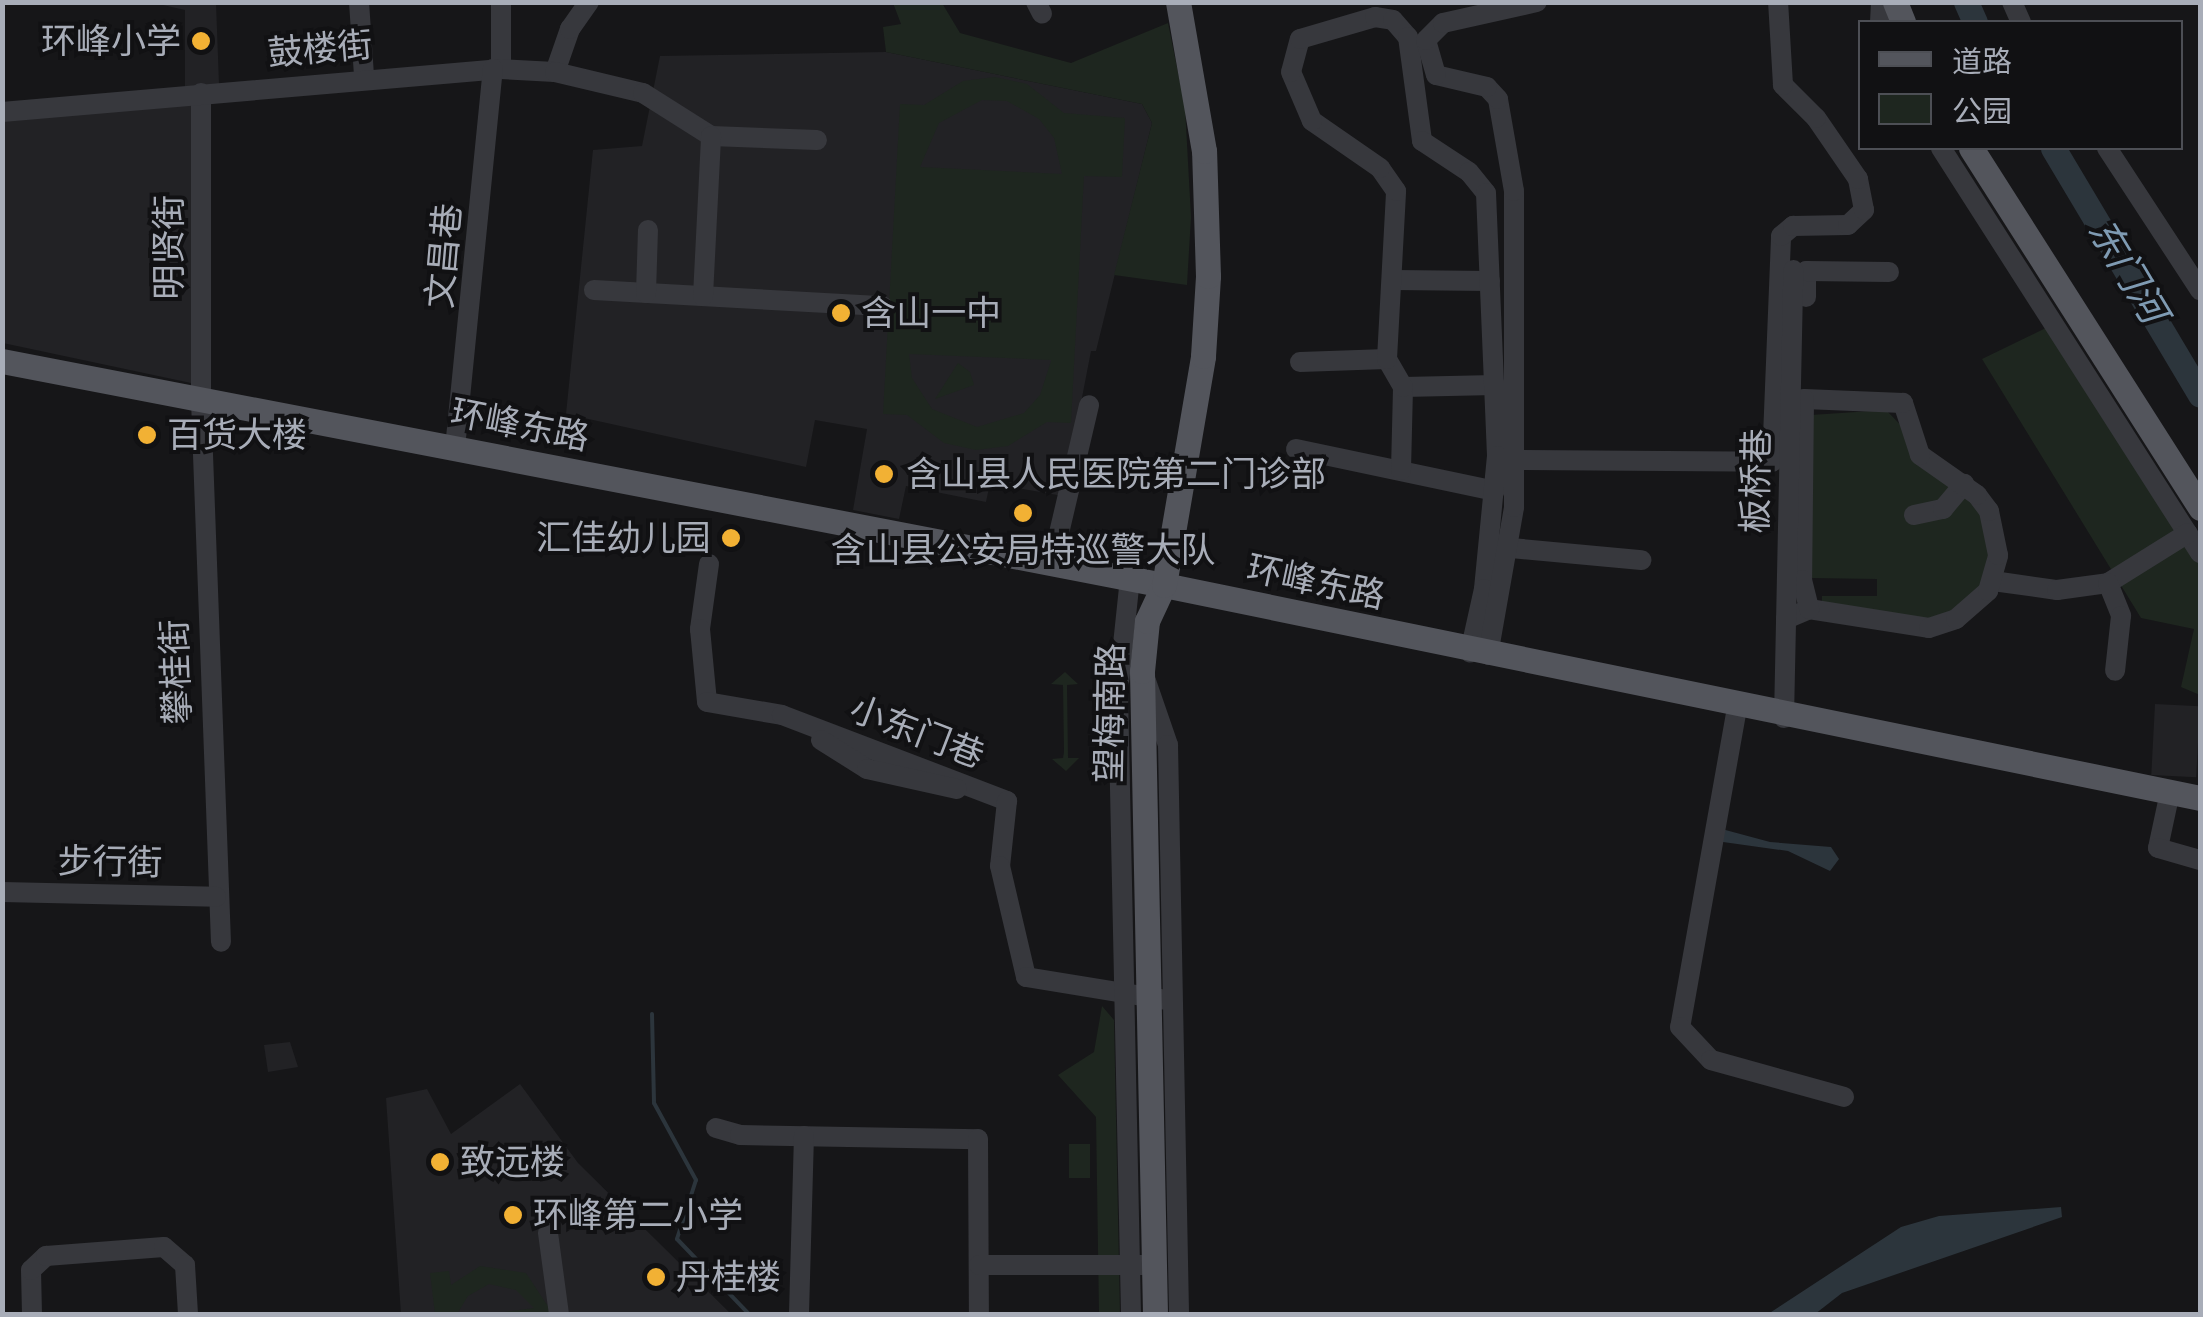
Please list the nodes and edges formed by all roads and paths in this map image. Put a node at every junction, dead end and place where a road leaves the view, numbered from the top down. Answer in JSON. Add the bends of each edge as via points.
{"nodes":[{"id":1,"x":359,"y":2,"type":"edge"},
{"id":2,"x":588,"y":2,"type":"edge"},
{"id":3,"x":1178,"y":2,"type":"edge"},
{"id":4,"x":1536,"y":2,"type":"edge"},
{"id":5,"x":1778,"y":2,"type":"edge"},
{"id":6,"x":502,"y":3,"type":"edge"},
{"id":7,"x":498,"y":69,"type":"junction"},
{"id":8,"x":555,"y":72,"type":"junction"},
{"id":9,"x":364,"y":76,"type":"junction"},
{"id":10,"x":201,"y":93,"type":"junction"},
{"id":11,"x":2,"y":112,"type":"edge"},
{"id":12,"x":711,"y":136,"type":"junction"},
{"id":13,"x":818,"y":140,"type":"dead end"},
{"id":14,"x":1942,"y":150,"type":"edge"},
{"id":15,"x":1972,"y":150,"type":"edge"},
{"id":16,"x":2108,"y":150,"type":"edge"},
{"id":17,"x":648,"y":230,"type":"dead end"},
{"id":18,"x":1794,"y":245,"type":"dead end"},
{"id":19,"x":1890,"y":272,"type":"dead end"},
{"id":20,"x":1394,"y":280,"type":"junction"},
{"id":21,"x":1490,"y":281,"type":"junction"},
{"id":22,"x":594,"y":290,"type":"dead end"},
{"id":23,"x":2200,"y":290,"type":"edge"},
{"id":24,"x":646,"y":293,"type":"junction"},
{"id":25,"x":703,"y":296,"type":"junction"},
{"id":26,"x":883,"y":306,"type":"dead end"},
{"id":27,"x":1387,"y":359,"type":"junction"},
{"id":28,"x":2,"y":360,"type":"edge"},
{"id":29,"x":1300,"y":362,"type":"dead end"},
{"id":30,"x":1495,"y":385,"type":"junction"},
{"id":31,"x":1403,"y":388,"type":"junction"},
{"id":32,"x":201,"y":400,"type":"junction"},
{"id":33,"x":1804,"y":400,"type":"junction"},
{"id":34,"x":1089,"y":405,"type":"dead end"},
{"id":35,"x":456,"y":448,"type":"junction"},
{"id":36,"x":1296,"y":449,"type":"dead end"},
{"id":37,"x":1516,"y":460,"type":"junction"},
{"id":38,"x":1402,"y":470,"type":"junction"},
{"id":39,"x":1964,"y":484,"type":"junction"},
{"id":40,"x":1495,"y":491,"type":"junction"},
{"id":41,"x":2200,"y":508,"type":"edge"},
{"id":42,"x":1914,"y":515,"type":"dead end"},
{"id":43,"x":2188,"y":534,"type":"junction"},
{"id":44,"x":1510,"y":548,"type":"junction"},
{"id":45,"x":2200,"y":553,"type":"edge"},
{"id":46,"x":1640,"y":560,"type":"dead end"},
{"id":47,"x":1052,"y":563,"type":"junction"},
{"id":48,"x":708,"y":564,"type":"dead end"},
{"id":49,"x":1130,"y":578,"type":"junction"},
{"id":50,"x":1993,"y":581,"type":"junction"},
{"id":51,"x":2108,"y":582,"type":"junction"},
{"id":52,"x":1164,"y":585,"type":"junction"},
{"id":53,"x":1809,"y":609,"type":"junction"},
{"id":54,"x":1786,"y":619,"type":"junction"},
{"id":55,"x":1479,"y":654,"type":"junction"},
{"id":56,"x":2115,"y":671,"type":"dead end"},
{"id":57,"x":1736,"y":708,"type":"junction"},
{"id":58,"x":1784,"y":718,"type":"junction"},
{"id":59,"x":2170,"y":792,"type":"junction"},
{"id":60,"x":2200,"y":798,"type":"edge"},
{"id":61,"x":2200,"y":860,"type":"edge"},
{"id":62,"x":2,"y":892,"type":"edge"},
{"id":63,"x":216,"y":898,"type":"junction"},
{"id":64,"x":220,"y":942,"type":"dead end"},
{"id":65,"x":1148,"y":998,"type":"junction"},
{"id":66,"x":1844,"y":1096,"type":"dead end"},
{"id":67,"x":716,"y":1128,"type":"dead end"},
{"id":68,"x":804,"y":1136,"type":"junction"},
{"id":69,"x":548,"y":1234,"type":"dead end"},
{"id":70,"x":979,"y":1265,"type":"junction"},
{"id":71,"x":1142,"y":1265,"type":"junction"},
{"id":72,"x":32,"y":1314,"type":"edge"},
{"id":73,"x":188,"y":1314,"type":"edge"},
{"id":74,"x":559,"y":1314,"type":"edge"},
{"id":75,"x":799,"y":1314,"type":"edge"},
{"id":76,"x":979,"y":1314,"type":"edge"},
{"id":77,"x":1131,"y":1314,"type":"edge"},
{"id":78,"x":1155,"y":1314,"type":"edge"},
{"id":79,"x":1178,"y":1314,"type":"edge"}],
"edges":[{"from":1,"to":9,"type":"street"},
{"from":2,"to":8,"type":"street"},
{"from":3,"to":52,"type":"main road","name":"望梅南路","via":[[1204,151],[1208,276],[1203,356]]},
{"from":4,"to":37,"type":"street","via":[[1443,23],[1426,40],[1436,75],[1488,87],[1498,100],[1514,190]]},
{"from":5,"to":37,"type":"street","via":[[1783,86],[1816,118],[1858,179],[1864,210],[1848,226],[1793,226],[1781,236],[1772,462]]},
{"from":6,"to":7,"type":"street","name":"文昌巷"},
{"from":7,"to":8,"type":"street","name":"鼓楼街"},
{"from":7,"to":9,"type":"street","name":"鼓楼街"},
{"from":7,"to":35,"type":"street","name":"文昌巷"},
{"from":8,"to":12,"type":"street","name":"鼓楼街","via":[[643,92]]},
{"from":9,"to":10,"type":"street","name":"鼓楼街"},
{"from":10,"to":11,"type":"street","name":"鼓楼街"},
{"from":10,"to":32,"type":"street","name":"明贤街"},
{"from":12,"to":13,"type":"street"},
{"from":12,"to":25,"type":"street"},
{"from":14,"to":43,"type":"street"},
{"from":15,"to":41,"type":"main road"},
{"from":16,"to":23,"type":"street"},
{"from":17,"to":24,"type":"street"},
{"from":18,"to":54,"type":"street","name":"板桥巷"},
{"from":19,"to":33,"type":"street","via":[[1806,271]]},
{"from":20,"to":21,"type":"street"},
{"from":20,"to":21,"type":"street","via":[[1392,180],[1312,121],[1291,72],[1300,39],[1374,17],[1392,20],[1408,37],[1422,141],[1469,172],[1486,193]]},
{"from":20,"to":27,"type":"street"},
{"from":21,"to":30,"type":"street"},
{"from":22,"to":24,"type":"street"},
{"from":24,"to":25,"type":"street"},
{"from":25,"to":26,"type":"street"},
{"from":27,"to":29,"type":"street"},
{"from":27,"to":31,"type":"street"},
{"from":28,"to":32,"type":"main road","name":"环峰东路"},
{"from":30,"to":31,"type":"street"},
{"from":30,"to":40,"type":"street"},
{"from":31,"to":38,"type":"street"},
{"from":32,"to":35,"type":"main road","name":"环峰东路"},
{"from":32,"to":63,"type":"street","name":"攀桂街"},
{"from":33,"to":39,"type":"street","via":[[1903,402],[1915,448]]},
{"from":33,"to":53,"type":"street","via":[[1802,580]]},
{"from":34,"to":47,"type":"street"},
{"from":35,"to":47,"type":"main road","name":"环峰东路"},
{"from":36,"to":38,"type":"street"},
{"from":37,"to":44,"type":"street"},
{"from":38,"to":40,"type":"street"},
{"from":39,"to":42,"type":"street","via":[[1943,509]]},
{"from":39,"to":50,"type":"street","via":[[1996,526]]},
{"from":40,"to":55,"type":"street"},
{"from":43,"to":45,"type":"street"},
{"from":43,"to":51,"type":"street"},
{"from":44,"to":46,"type":"street"},
{"from":44,"to":55,"type":"street"},
{"from":47,"to":49,"type":"main road","name":"环峰东路"},
{"from":48,"to":65,"type":"street","name":"小东门巷","via":[[700,629],[707,702],[782,715],[1007,801],[1000,866],[1026,977]]},
{"from":49,"to":52,"type":"main road","name":"环峰东路"},
{"from":49,"to":65,"type":"street","via":[[1118,693]]},
{"from":50,"to":51,"type":"street","via":[[2057,590]]},
{"from":50,"to":53,"type":"street","via":[[1966,613],[1930,628]]},
{"from":51,"to":56,"type":"street","via":[[2121,616]]},
{"from":52,"to":55,"type":"main road","name":"环峰东路"},
{"from":52,"to":65,"type":"main road","name":"望梅南路","via":[[1147,622],[1142,672]]},
{"from":53,"to":54,"type":"street"},
{"from":54,"to":58,"type":"street","name":"板桥巷"},
{"from":55,"to":57,"type":"main road","name":"环峰东路"},
{"from":57,"to":58,"type":"main road","name":"环峰东路"},
{"from":57,"to":66,"type":"street","via":[[1680,1027],[1711,1060]]},
{"from":58,"to":59,"type":"main road","name":"环峰东路"},
{"from":59,"to":60,"type":"main road","name":"环峰东路"},
{"from":59,"to":61,"type":"street","via":[[2158,848]]},
{"from":62,"to":63,"type":"street","name":"步行街"},
{"from":63,"to":64,"type":"street","name":"攀桂街"},
{"from":65,"to":71,"type":"main road","name":"望梅南路"},
{"from":65,"to":79,"type":"street"},
{"from":67,"to":68,"type":"street"},
{"from":68,"to":70,"type":"street","via":[[978,1139]]},
{"from":68,"to":75,"type":"street"},
{"from":69,"to":74,"type":"street"},
{"from":70,"to":71,"type":"street"},
{"from":70,"to":76,"type":"street"},
{"from":71,"to":77,"type":"street"},
{"from":71,"to":78,"type":"main road","name":"望梅南路"},
{"from":72,"to":73,"type":"street","via":[[31,1270],[46,1256],[164,1247],[185,1264]]}]}
